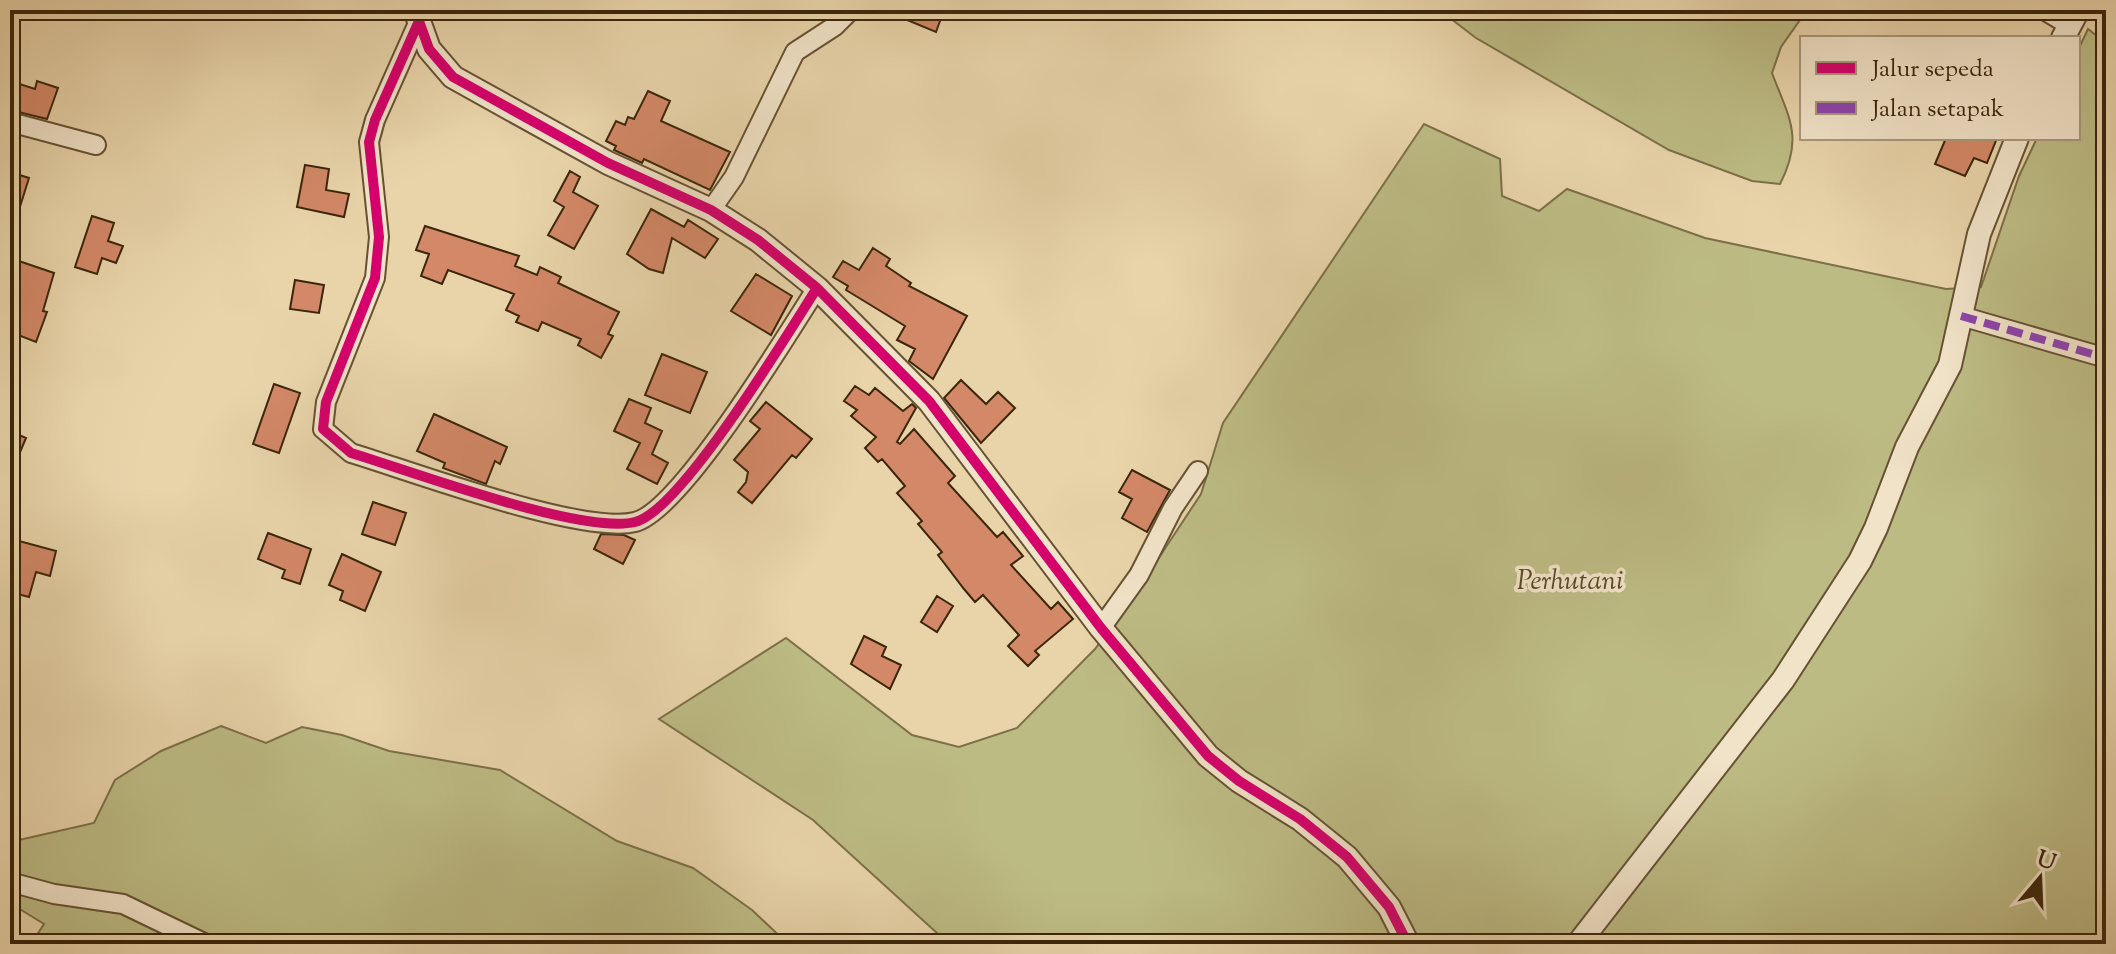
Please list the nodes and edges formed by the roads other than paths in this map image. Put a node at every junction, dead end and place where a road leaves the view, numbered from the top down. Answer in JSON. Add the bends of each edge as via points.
{"nodes":[{"id":1,"x":851,"y":10,"type":"edge"},
{"id":2,"x":2044,"y":10,"type":"edge"},
{"id":3,"x":417,"y":16,"type":"edge"},
{"id":4,"x":2070,"y":24,"type":"edge"},
{"id":5,"x":10,"y":122,"type":"edge"},
{"id":6,"x":2013,"y":140,"type":"edge"},
{"id":7,"x":96,"y":145,"type":"dead end"},
{"id":8,"x":711,"y":210,"type":"junction"},
{"id":9,"x":817,"y":288,"type":"junction"},
{"id":10,"x":1961,"y":316,"type":"junction"},
{"id":11,"x":2106,"y":358,"type":"edge"},
{"id":12,"x":1198,"y":471,"type":"dead end"},
{"id":13,"x":1101,"y":628,"type":"junction"},
{"id":14,"x":10,"y":882,"type":"edge"},
{"id":15,"x":206,"y":944,"type":"edge"},
{"id":16,"x":1408,"y":944,"type":"edge"},
{"id":17,"x":1578,"y":944,"type":"edge"}],
"edges":[{"from":1,"to":8,"type":"street","via":[[795,52],[734,177]]},
{"from":2,"to":4,"type":"street"},
{"from":3,"to":8,"type":"street","via":[[429,49],[453,77],[608,163]]},
{"from":3,"to":9,"type":"street","via":[[369,142],[379,237],[375,278],[322,419],[324,432],[342,447],[549,513],[636,522],[654,512],[707,454]]},
{"from":5,"to":7,"type":"street"},
{"from":6,"to":10,"type":"street","via":[[1979,234]]},
{"from":8,"to":9,"type":"street"},
{"from":9,"to":13,"type":"street","via":[[929,401]]},
{"from":10,"to":11,"type":"street"},
{"from":10,"to":17,"type":"street","via":[[1950,365],[1914,431],[1849,580],[1783,680]]},
{"from":12,"to":13,"type":"street","via":[[1139,575]]},
{"from":13,"to":16,"type":"street","via":[[1208,756],[1347,857],[1389,907]]},
{"from":14,"to":15,"type":"street","via":[[123,904]]}]}
